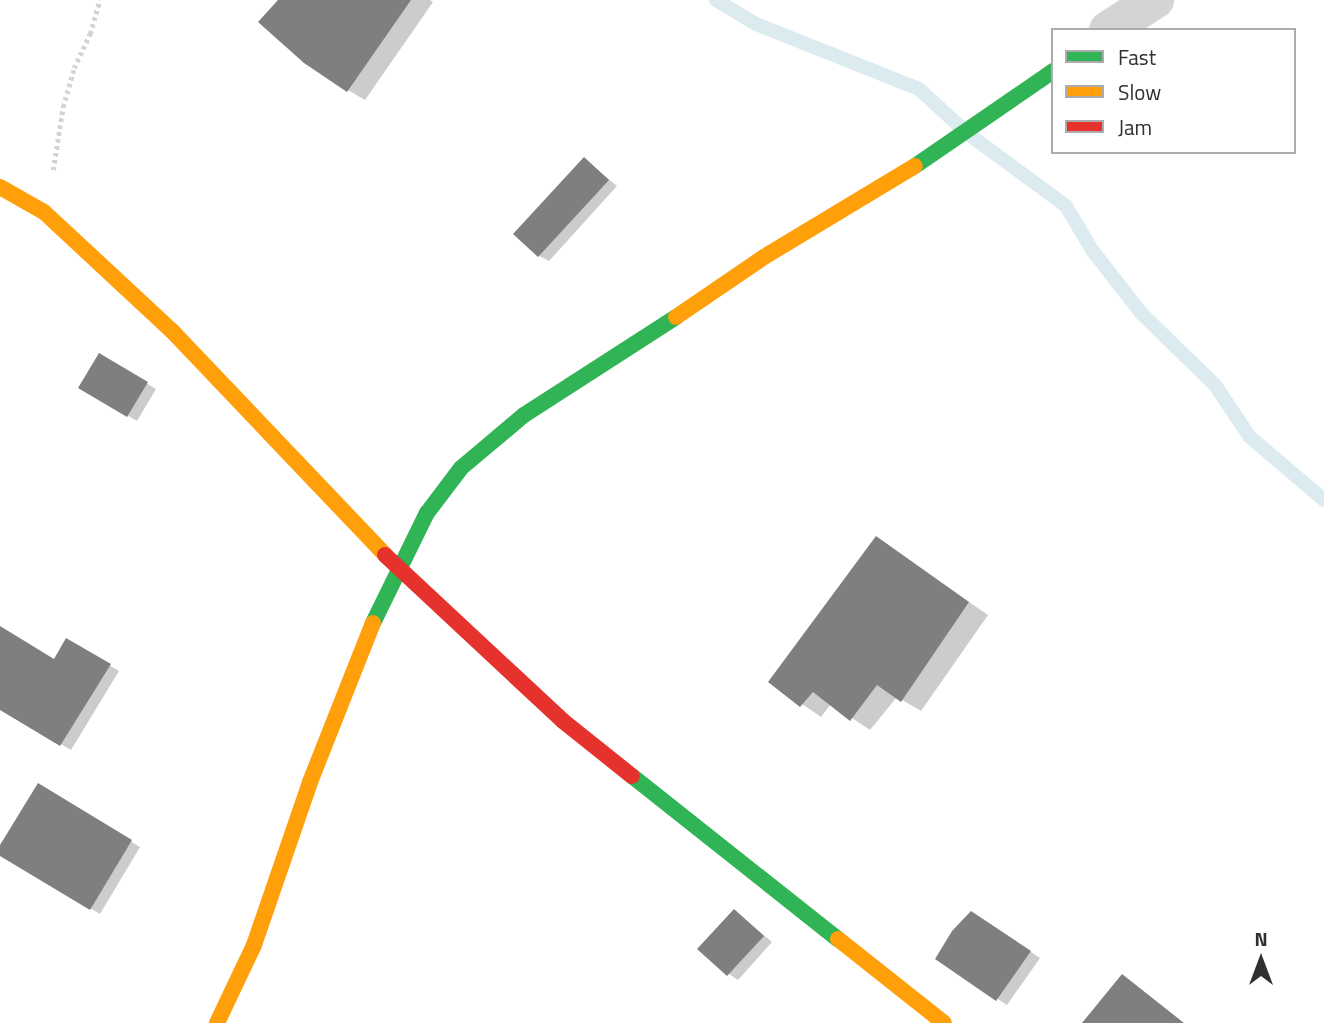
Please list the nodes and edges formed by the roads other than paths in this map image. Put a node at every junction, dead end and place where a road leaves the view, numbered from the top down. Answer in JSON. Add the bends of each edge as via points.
{"nodes":[{"id":1,"x":1155,"y":0,"type":"edge"},
{"id":2,"x":1111,"y":28,"type":"edge"},
{"id":3,"x":1051,"y":72,"type":"edge"},
{"id":4,"x":3,"y":198,"type":"edge"},
{"id":5,"x":398,"y":570,"type":"junction"},
{"id":6,"x":217,"y":1023,"type":"edge"},
{"id":7,"x":944,"y":1023,"type":"edge"}],
"edges":[{"from":1,"to":2,"type":"street"},
{"from":3,"to":5,"type":"street","via":[[956,140],[764,257],[524,415],[461,468],[427,513]]},
{"from":4,"to":5,"type":"street","via":[[44,212],[173,332]]},
{"from":5,"to":6,"type":"street","via":[[348,680],[269,907]]},
{"from":5,"to":7,"type":"street","via":[[563,721]]}]}
